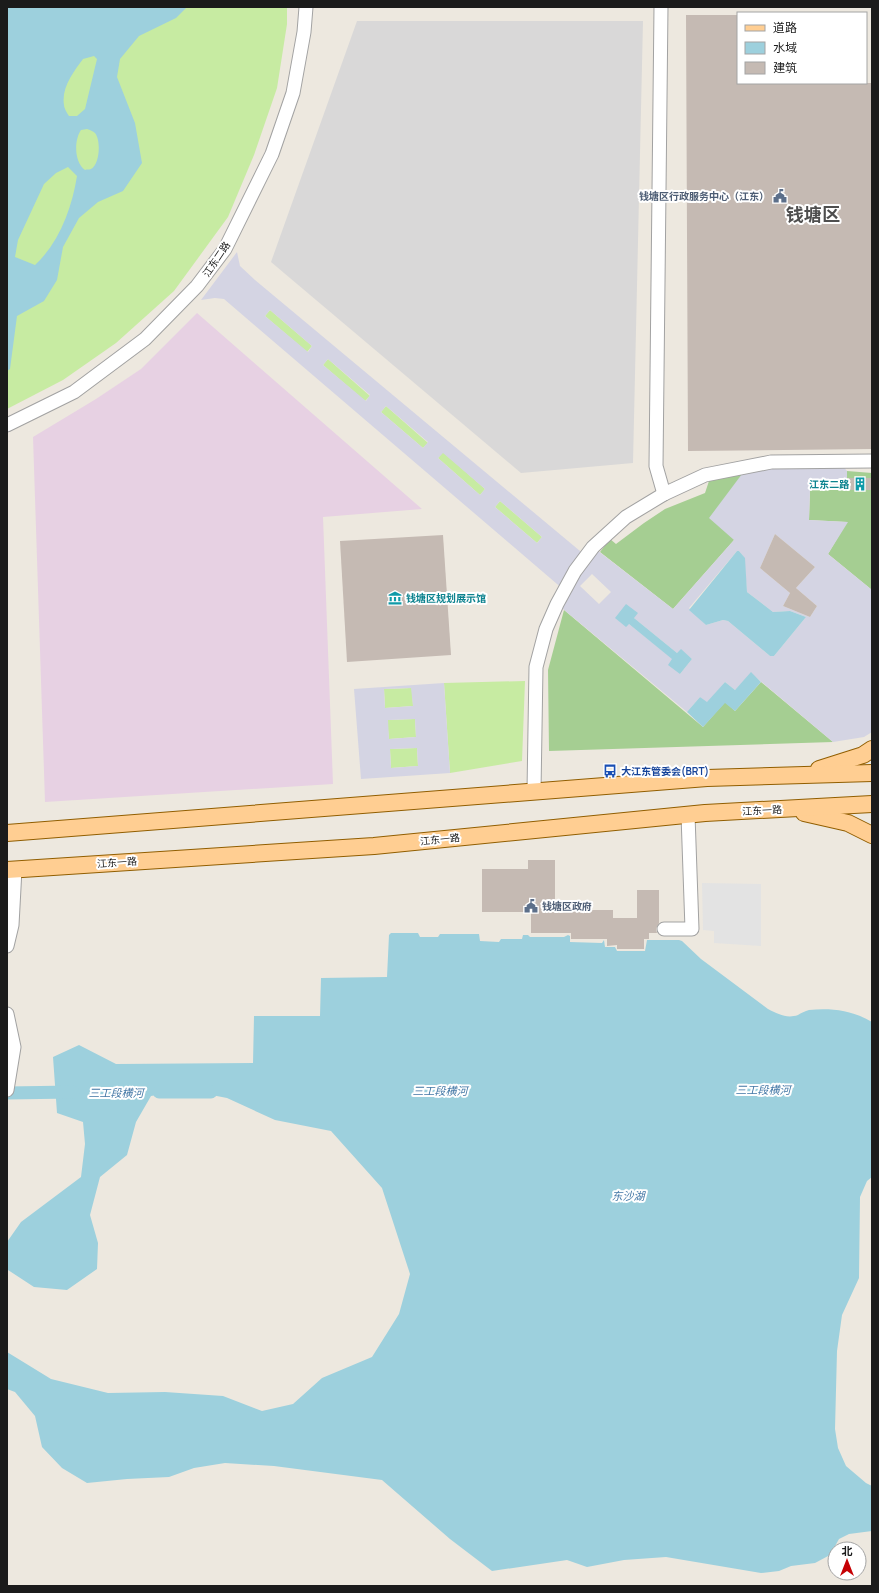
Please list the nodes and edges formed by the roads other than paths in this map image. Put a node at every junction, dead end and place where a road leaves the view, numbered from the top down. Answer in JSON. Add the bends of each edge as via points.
{"nodes":[{"id":1,"x":306,"y":7,"type":"edge"},
{"id":2,"x":660,"y":7,"type":"edge"},
{"id":3,"x":7,"y":425,"type":"edge"},
{"id":4,"x":872,"y":461,"type":"edge"},
{"id":5,"x":664,"y":494,"type":"junction"},
{"id":6,"x":872,"y":749,"type":"edge"},
{"id":7,"x":872,"y":773,"type":"edge"},
{"id":8,"x":803,"y":775,"type":"junction"},
{"id":9,"x":534,"y":791,"type":"junction"},
{"id":10,"x":872,"y":804,"type":"edge"},
{"id":11,"x":784,"y":809,"type":"junction"},
{"id":12,"x":688,"y":815,"type":"junction"},
{"id":13,"x":7,"y":832,"type":"edge"},
{"id":14,"x":872,"y":835,"type":"edge"},
{"id":15,"x":11,"y":870,"type":"edge"},
{"id":16,"x":664,"y":929,"type":"dead end"},
{"id":17,"x":7,"y":946,"type":"edge"},
{"id":18,"x":7,"y":1014,"type":"edge"},
{"id":19,"x":7,"y":1090,"type":"edge"}],
"edges":[{"from":1,"to":3,"type":"street","name":"江东二路","via":[[293,93],[277,141],[225,249],[197,286],[146,339],[74,392]]},
{"from":2,"to":5,"type":"street","via":[[656,466]]},
{"from":4,"to":5,"type":"street","via":[[771,462],[705,475]]},
{"from":5,"to":9,"type":"street","via":[[626,517],[594,547],[575,571],[546,629],[536,668]]},
{"from":6,"to":8,"type":"main road","via":[[863,755]]},
{"from":7,"to":8,"type":"main road"},
{"from":8,"to":9,"type":"main road","via":[[706,778]]},
{"from":9,"to":13,"type":"main road"},
{"from":10,"to":11,"type":"main road","name":"江东一路"},
{"from":11,"to":12,"type":"main road","name":"江东一路"},
{"from":11,"to":14,"type":"main road","via":[[848,822]]},
{"from":12,"to":15,"type":"main road","name":"江东一路","via":[[374,846]]},
{"from":12,"to":16,"type":"street","via":[[698,929]]},
{"from":15,"to":17,"type":"street","via":[[12,925]]},
{"from":18,"to":19,"type":"street","via":[[14,1047]]}]}
